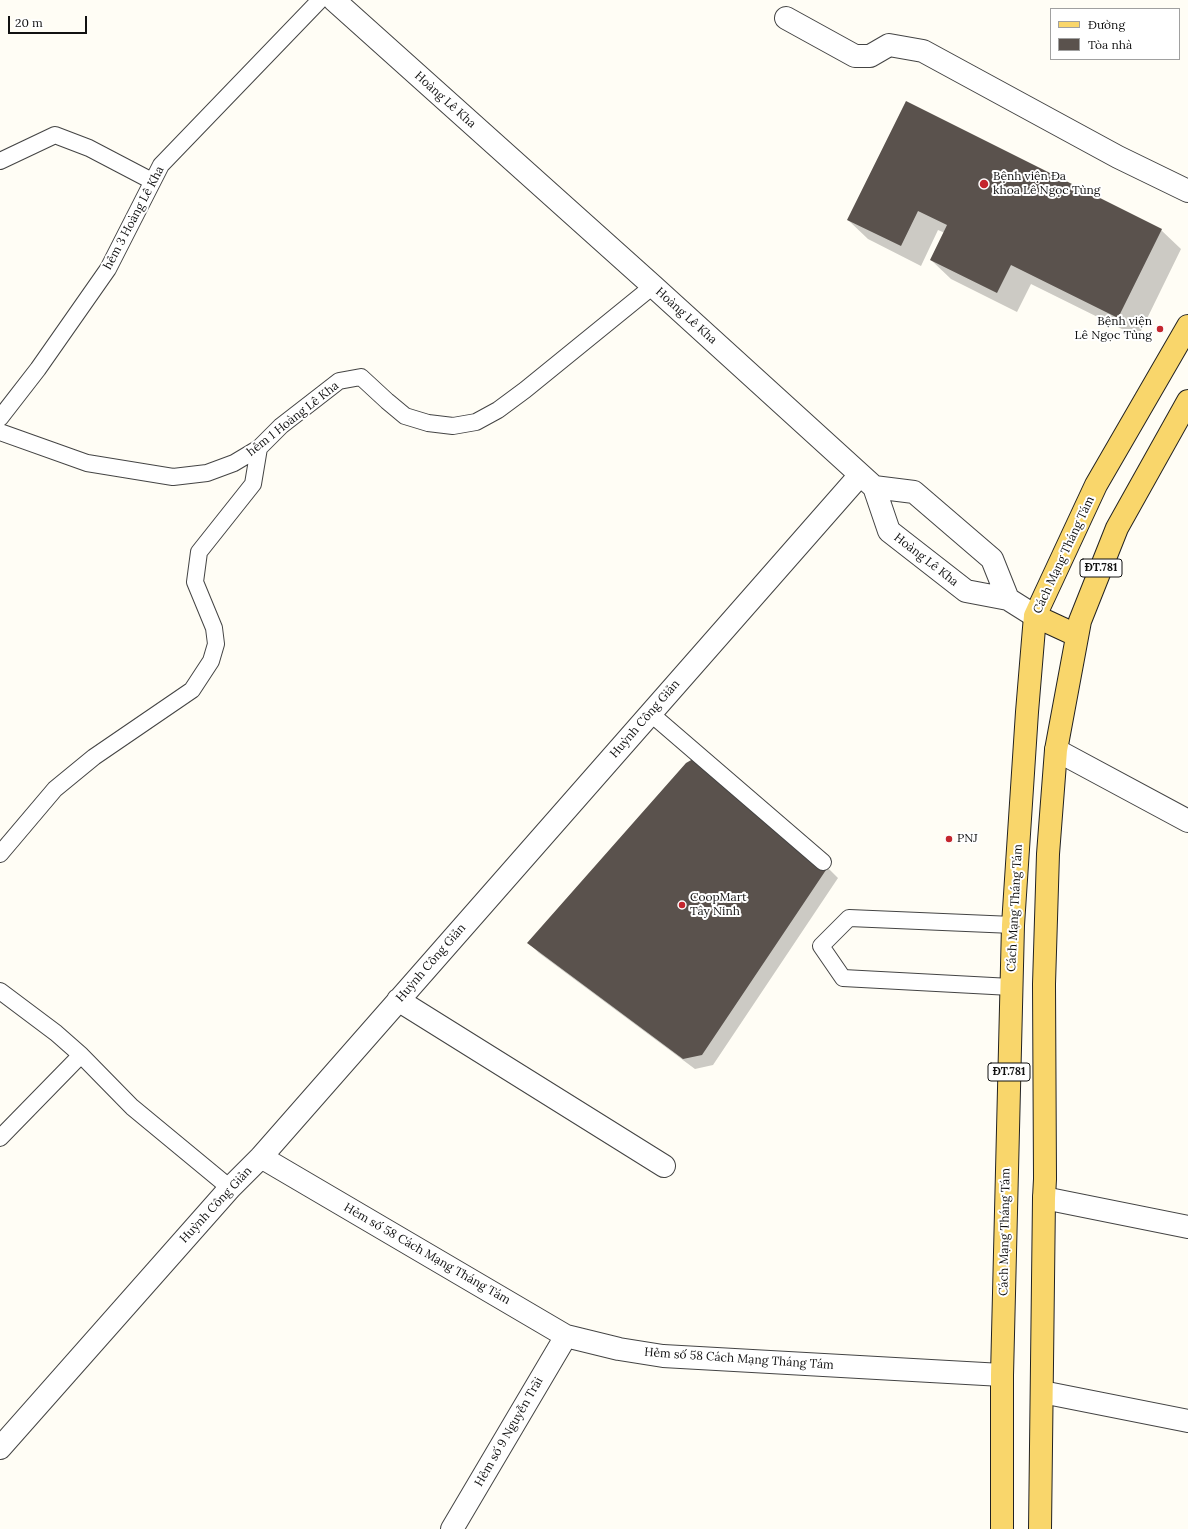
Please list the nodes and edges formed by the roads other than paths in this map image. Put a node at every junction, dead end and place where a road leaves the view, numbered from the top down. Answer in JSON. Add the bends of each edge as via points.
{"nodes":[{"id":1,"x":320,"y":0,"type":"edge"},
{"id":2,"x":334,"y":0,"type":"edge"},
{"id":3,"x":786,"y":18,"type":"dead end"},
{"id":4,"x":0,"y":161,"type":"edge"},
{"id":5,"x":152,"y":181,"type":"junction"},
{"id":6,"x":1188,"y":191,"type":"edge"},
{"id":7,"x":653,"y":286,"type":"junction"},
{"id":8,"x":1188,"y":326,"type":"edge"},
{"id":9,"x":1188,"y":401,"type":"edge"},
{"id":10,"x":0,"y":418,"type":"edge"},
{"id":11,"x":0,"y":432,"type":"edge"},
{"id":12,"x":259,"y":448,"type":"junction"},
{"id":13,"x":867,"y":481,"type":"junction"},
{"id":14,"x":1008,"y":599,"type":"junction"},
{"id":15,"x":1035,"y":616,"type":"junction"},
{"id":16,"x":1076,"y":635,"type":"junction"},
{"id":17,"x":650,"y":713,"type":"junction"},
{"id":18,"x":1025,"y":736,"type":"junction"},
{"id":19,"x":1056,"y":750,"type":"junction"},
{"id":20,"x":1188,"y":821,"type":"edge"},
{"id":21,"x":0,"y":854,"type":"edge"},
{"id":22,"x":822,"y":862,"type":"dead end"},
{"id":23,"x":1013,"y":925,"type":"junction"},
{"id":24,"x":1011,"y":987,"type":"junction"},
{"id":25,"x":0,"y":991,"type":"edge"},
{"id":26,"x":398,"y":1000,"type":"junction"},
{"id":27,"x":81,"y":1055,"type":"junction"},
{"id":28,"x":0,"y":1138,"type":"edge"},
{"id":29,"x":261,"y":1157,"type":"junction"},
{"id":30,"x":664,"y":1166,"type":"dead end"},
{"id":31,"x":230,"y":1188,"type":"junction"},
{"id":32,"x":1044,"y":1198,"type":"junction"},
{"id":33,"x":1188,"y":1227,"type":"edge"},
{"id":34,"x":566,"y":1336,"type":"junction"},
{"id":35,"x":1002,"y":1375,"type":"junction"},
{"id":36,"x":1042,"y":1392,"type":"junction"},
{"id":37,"x":1188,"y":1421,"type":"edge"},
{"id":38,"x":0,"y":1448,"type":"edge"},
{"id":39,"x":452,"y":1529,"type":"edge"},
{"id":40,"x":1002,"y":1529,"type":"edge"},
{"id":41,"x":1040,"y":1529,"type":"edge"}],
"edges":[{"from":1,"to":5,"type":"lane","name":"hẻm 3 Hoàng Lê Kha","via":[[160,165]]},
{"from":2,"to":7,"type":"street","name":"Hoàng Lê Kha"},
{"from":3,"to":6,"type":"street","via":[[855,56],[870,56],[889,45],[923,51],[1118,158]]},
{"from":4,"to":5,"type":"lane","via":[[55,135],[88,148]]},
{"from":5,"to":10,"type":"lane","name":"hẻm 3 Hoàng Lê Kha","via":[[108,269],[38,369]]},
{"from":7,"to":12,"type":"lane","name":"hẻm 1 Hoàng Lê Kha","via":[[525,390],[476,422],[453,426],[428,423],[406,416],[361,377],[339,381],[281,426]]},
{"from":7,"to":13,"type":"street","name":"Hoàng Lê Kha"},
{"from":8,"to":15,"type":"main road","name":"Cách Mạng Tháng Tám","number":"ĐT.781","via":[[1096,486]]},
{"from":9,"to":16,"type":"main road","number":"ĐT.781","via":[[1117,528]]},
{"from":11,"to":12,"type":"lane","name":"hẻm 1 Hoàng Lê Kha","via":[[87,463],[173,477],[207,473],[234,463]]},
{"from":12,"to":21,"type":"lane","via":[[253,484],[199,552],[195,582],[214,628],[216,644],[211,660],[192,690],[94,757],[55,789]]},
{"from":13,"to":14,"type":"street","via":[[914,492],[992,559]]},
{"from":13,"to":14,"type":"street","name":"Hoàng Lê Kha","via":[[889,531],[966,591]]},
{"from":13,"to":17,"type":"street","name":"Huỳnh Công Giản"},
{"from":14,"to":15,"type":"street","name":"Hoàng Lê Kha"},
{"from":15,"to":16,"type":"main road"},
{"from":15,"to":18,"type":"main road","name":"Cách Mạng Tháng Tám","number":"ĐT.781"},
{"from":16,"to":19,"type":"main road","number":"ĐT.781"},
{"from":17,"to":22,"type":"lane"},
{"from":17,"to":26,"type":"street","name":"Huỳnh Công Giản"},
{"from":18,"to":19,"type":"main road"},
{"from":18,"to":23,"type":"main road","name":"Cách Mạng Tháng Tám","number":"ĐT.781"},
{"from":19,"to":20,"type":"street"},
{"from":19,"to":32,"type":"main road","number":"ĐT.781","via":[[1048,854]]},
{"from":23,"to":24,"type":"main road","name":"Cách Mạng Tháng Tám","number":"ĐT.781"},
{"from":23,"to":24,"type":"lane","via":[[849,918],[821,946],[843,978]]},
{"from":24,"to":35,"type":"main road","name":"Cách Mạng Tháng Tám","number":"ĐT.781"},
{"from":25,"to":27,"type":"lane"},
{"from":26,"to":29,"type":"street","name":"Huỳnh Công Giản"},
{"from":26,"to":30,"type":"street"},
{"from":27,"to":28,"type":"lane"},
{"from":27,"to":31,"type":"lane","via":[[132,1106]]},
{"from":29,"to":31,"type":"street","name":"Huỳnh Công Giản"},
{"from":29,"to":34,"type":"street","name":"Hẻm số 58 Cách Mạng Tháng Tám"},
{"from":31,"to":38,"type":"street","name":"Huỳnh Công Giản"},
{"from":32,"to":33,"type":"street"},
{"from":32,"to":36,"type":"main road","number":"ĐT.781"},
{"from":34,"to":35,"type":"street","name":"Hẻm số 58 Cách Mạng Tháng Tám","via":[[619,1349],[663,1356]]},
{"from":34,"to":39,"type":"street","name":"Hẻm số 9 Nguyễn Trãi"},
{"from":35,"to":40,"type":"main road","name":"Cách Mạng Tháng Tám","number":"ĐT.781"},
{"from":36,"to":37,"type":"street"},
{"from":36,"to":41,"type":"main road","number":"ĐT.781"}]}
